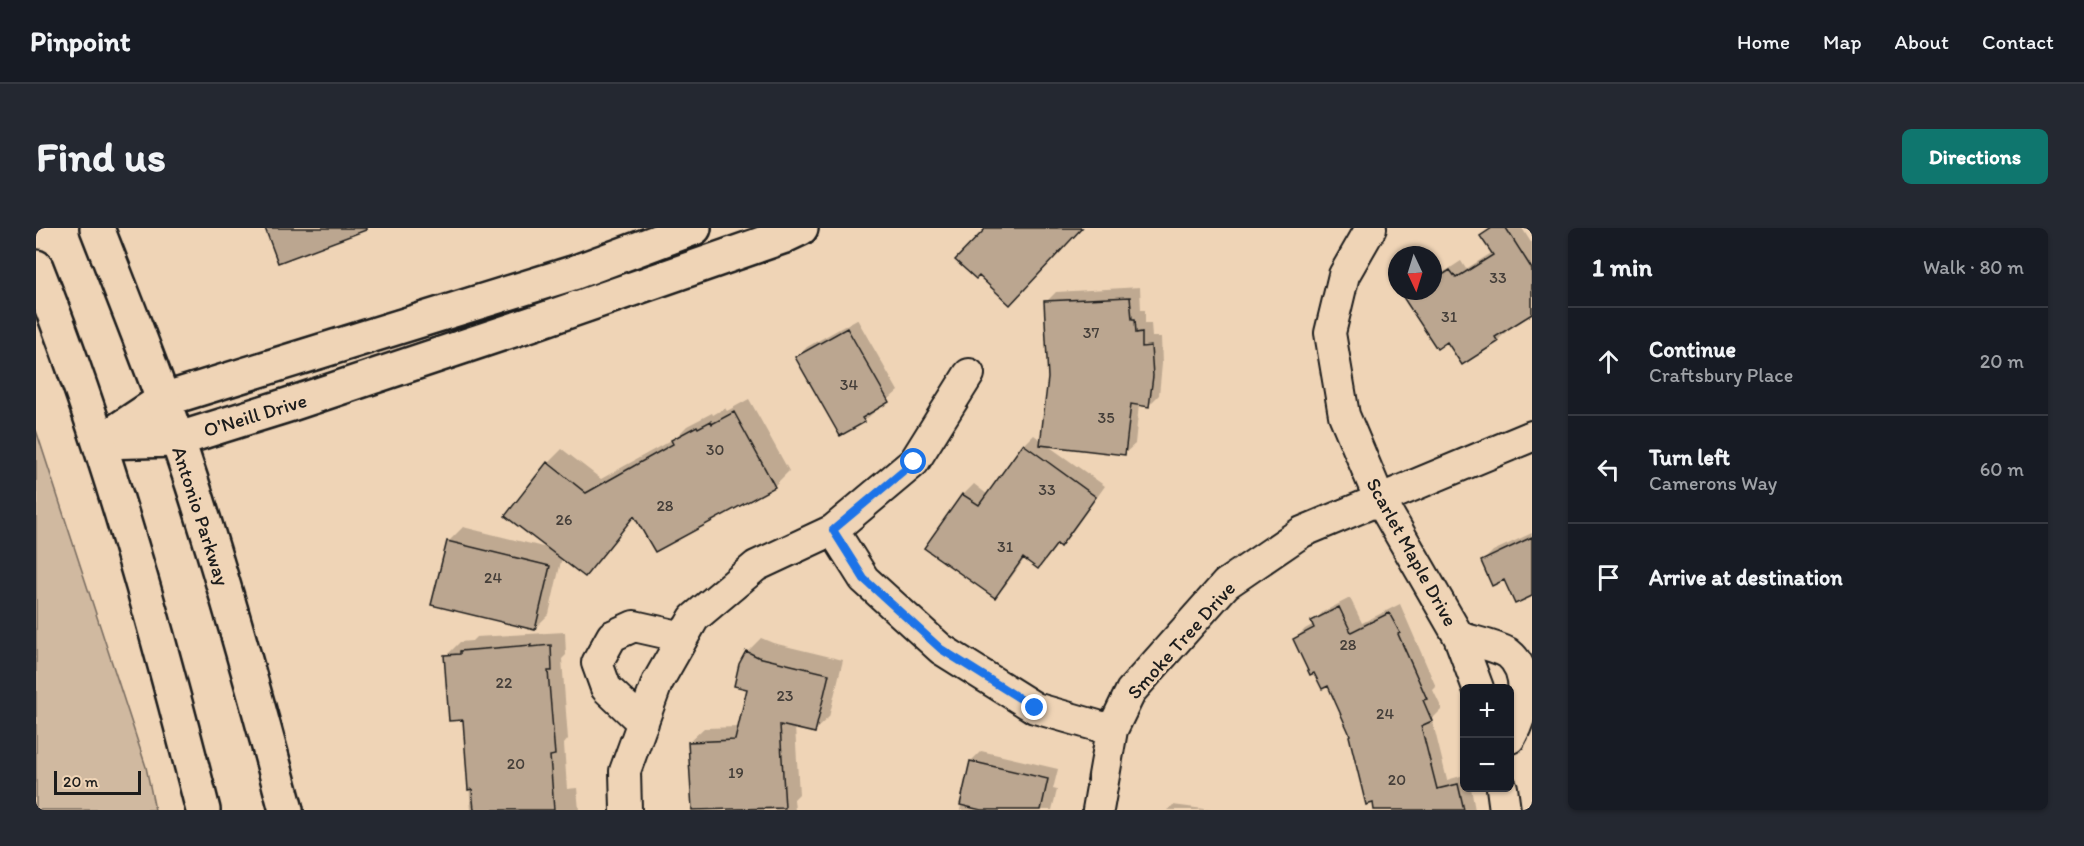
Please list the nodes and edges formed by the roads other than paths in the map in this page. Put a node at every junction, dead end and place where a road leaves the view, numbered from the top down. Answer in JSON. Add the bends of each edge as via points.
{"nodes":[{"id":1,"x":97,"y":228,"type":"edge"},
{"id":2,"x":694,"y":228,"type":"edge"},
{"id":3,"x":801,"y":228,"type":"edge"},
{"id":4,"x":1371,"y":228,"type":"edge"},
{"id":5,"x":36,"y":267,"type":"edge"},
{"id":6,"x":969,"y":374,"type":"dead end"},
{"id":7,"x":163,"y":400,"type":"junction"},
{"id":8,"x":1532,"y":436,"type":"edge"},
{"id":9,"x":176,"y":440,"type":"junction"},
{"id":10,"x":100,"y":442,"type":"junction"},
{"id":11,"x":1379,"y":498,"type":"junction"},
{"id":12,"x":833,"y":530,"type":"junction"},
{"id":13,"x":683,"y":637,"type":"junction"},
{"id":14,"x":1459,"y":637,"type":"junction"},
{"id":15,"x":1477,"y":684,"type":"edge"},
{"id":16,"x":643,"y":723,"type":"junction"},
{"id":17,"x":1112,"y":730,"type":"junction"},
{"id":18,"x":1514,"y":730,"type":"edge"},
{"id":19,"x":1503,"y":792,"type":"edge"},
{"id":20,"x":203,"y":810,"type":"edge"},
{"id":21,"x":286,"y":810,"type":"edge"},
{"id":22,"x":626,"y":810,"type":"edge"},
{"id":23,"x":1098,"y":810,"type":"edge"},
{"id":24,"x":1505,"y":810,"type":"edge"}],
"edges":[{"from":1,"to":7,"type":"main road","name":"Antonio Parkway"},
{"from":2,"to":7,"type":"main road","via":[[573,273]]},
{"from":3,"to":9,"type":"main road","name":"O'Neill Drive","via":[[537,322]]},
{"from":4,"to":11,"type":"street","name":"Scarlet Maple Drive","via":[[1344,275],[1330,333],[1344,415]]},
{"from":5,"to":10,"type":"main road"},
{"from":6,"to":12,"type":"street","via":[[914,462]]},
{"from":7,"to":9,"type":"main road","name":"Antonio Parkway"},
{"from":7,"to":10,"type":"main road"},
{"from":8,"to":11,"type":"street","name":"Smoke Tree Drive"},
{"from":9,"to":10,"type":"main road","name":"O'Neill Drive"},
{"from":9,"to":21,"type":"main road","name":"Antonio Parkway","via":[[233,620]]},
{"from":10,"to":20,"type":"main road"},
{"from":11,"to":14,"type":"street","name":"Scarlet Maple Drive"},
{"from":11,"to":17,"type":"street","name":"Smoke Tree Drive","via":[[1302,532],[1226,585],[1131,691]]},
{"from":12,"to":13,"type":"street","via":[[756,566],[694,618]]},
{"from":12,"to":17,"type":"street","via":[[864,579],[941,649],[1035,708]]},
{"from":13,"to":16,"type":"street","via":[[657,683]]},
{"from":13,"to":16,"type":"street","via":[[634,626],[612,636],[597,663],[606,688]]},
{"from":14,"to":15,"type":"street","name":"Scarlet Maple Drive"},
{"from":14,"to":18,"type":"street","name":"Scarlet Maple Drive","via":[[1508,653],[1520,661],[1530,686]]},
{"from":16,"to":22,"type":"street","via":[[625,771]]},
{"from":17,"to":23,"type":"street","name":"Smoke Tree Drive"},
{"from":19,"to":24,"type":"street"}]}
